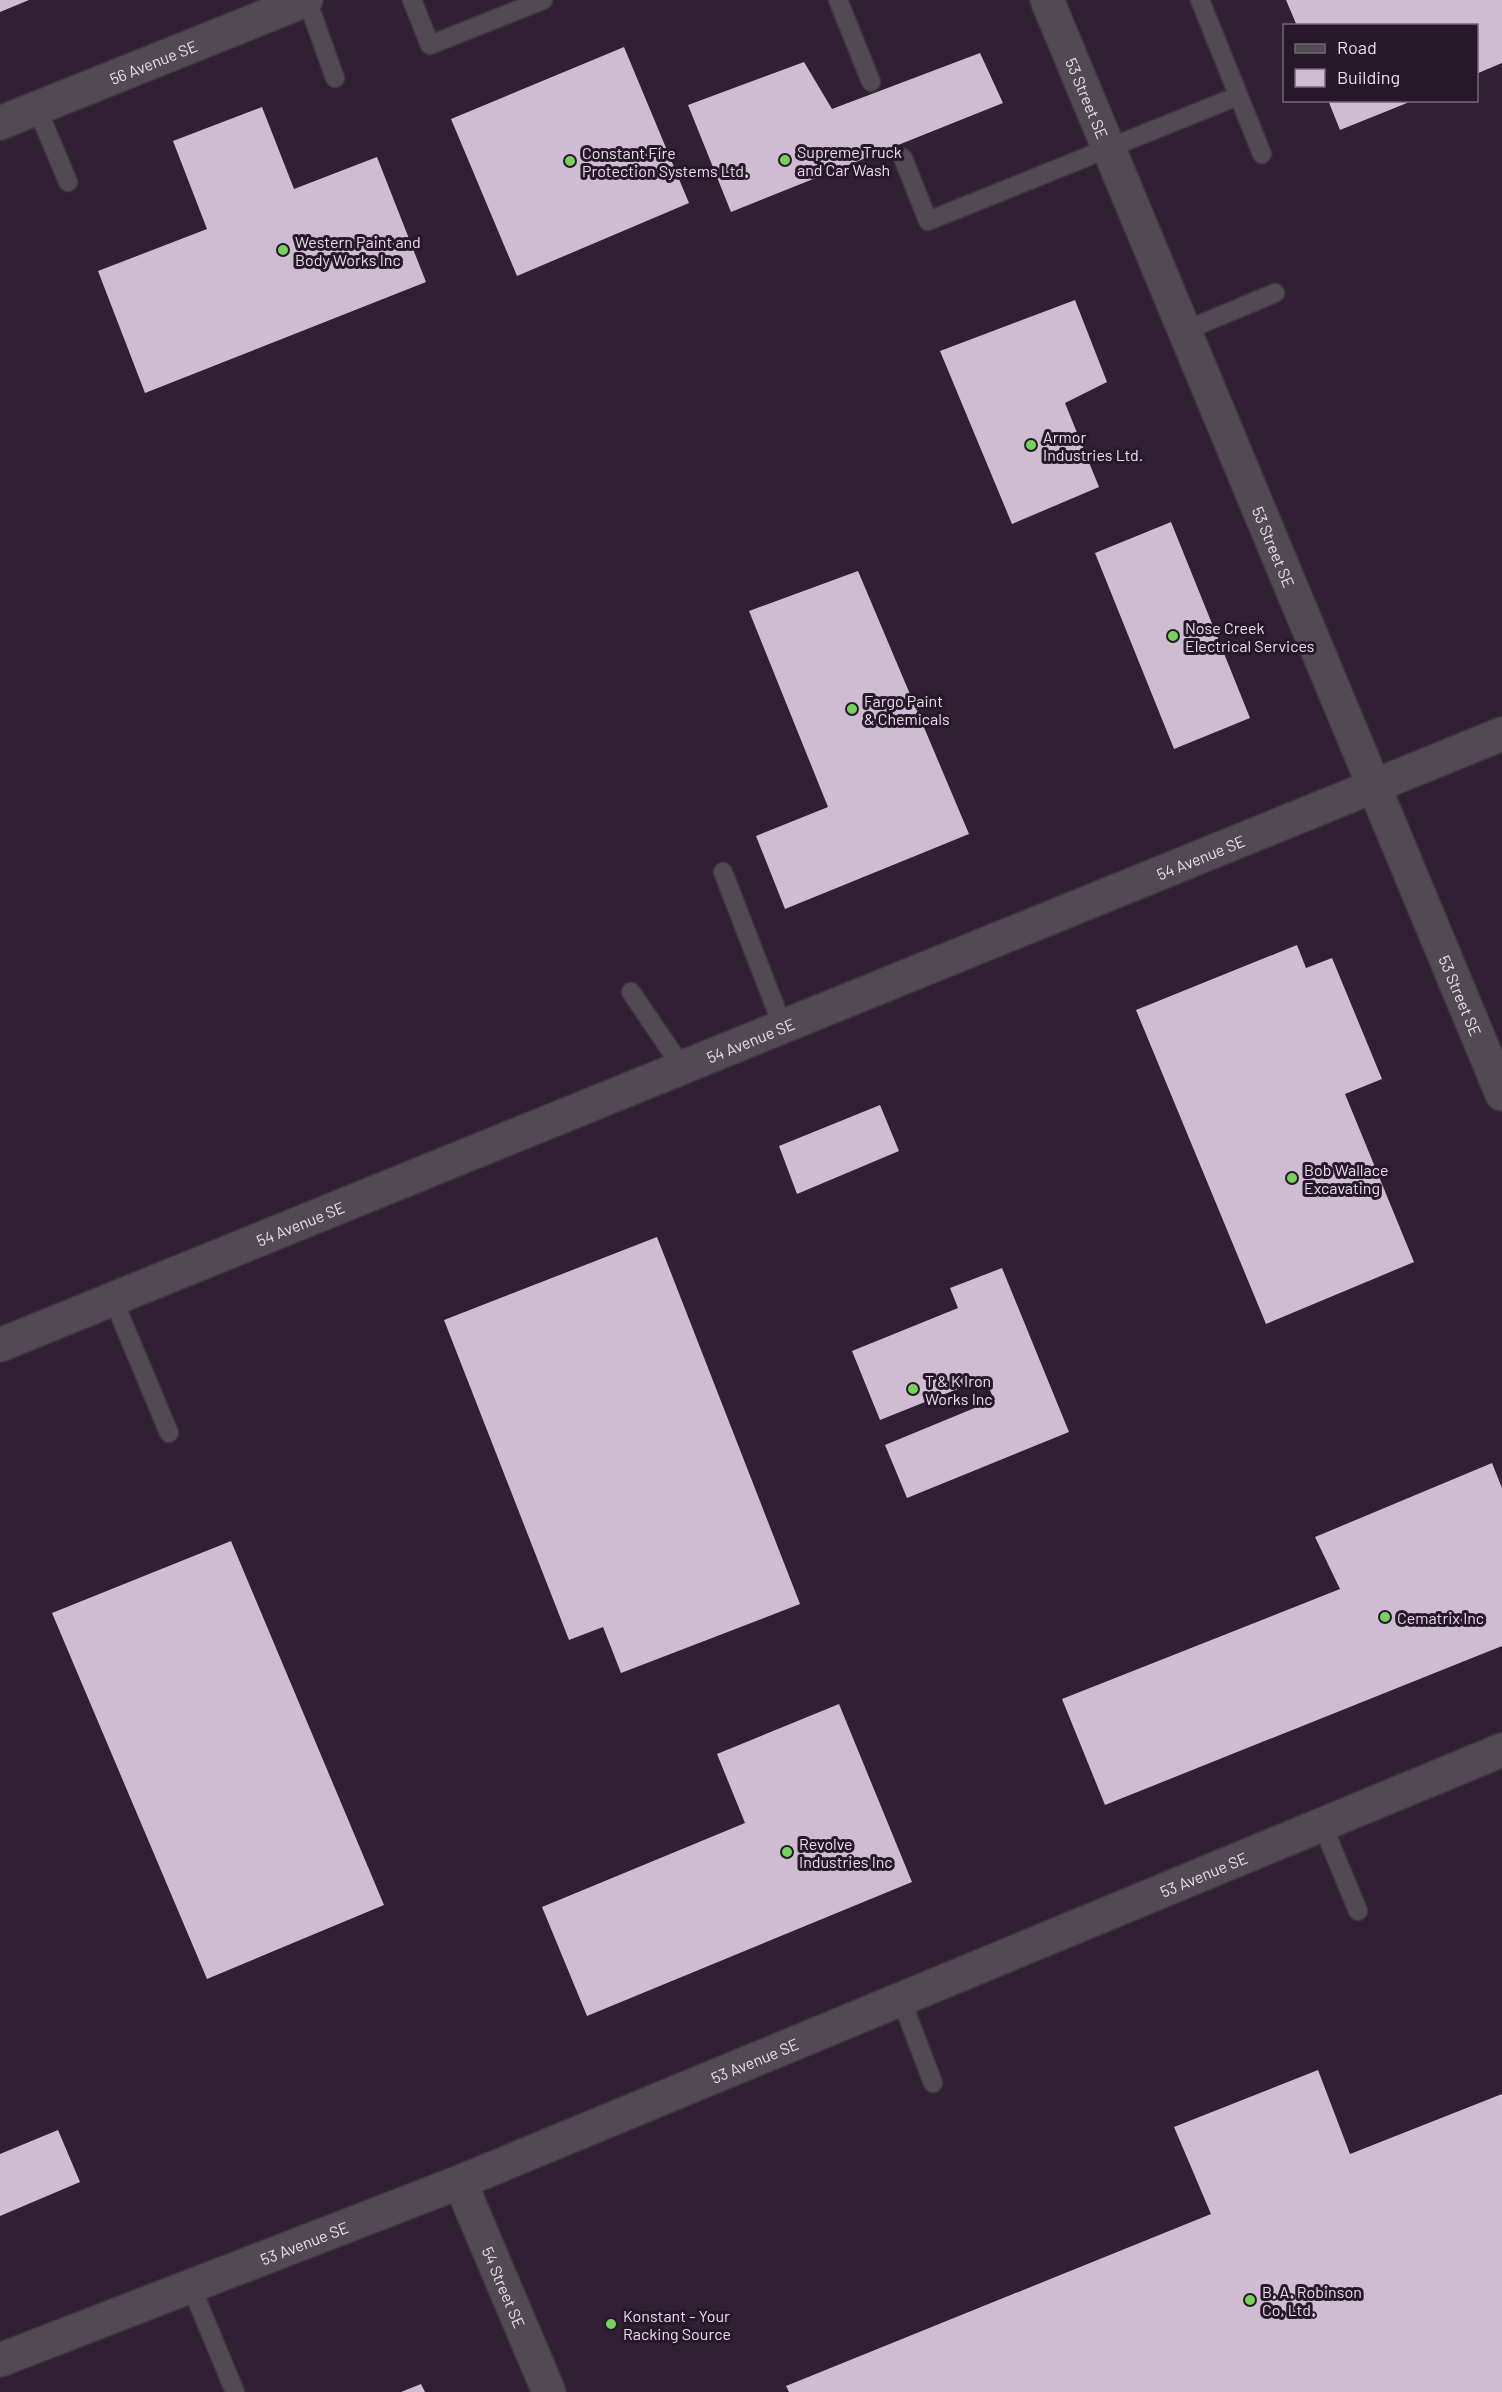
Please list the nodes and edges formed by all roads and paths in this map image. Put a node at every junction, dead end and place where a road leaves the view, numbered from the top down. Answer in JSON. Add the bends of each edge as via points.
{"nodes":[{"id":1,"x":307,"y":0,"type":"edge"},
{"id":2,"x":412,"y":0,"type":"edge"},
{"id":3,"x":543,"y":0,"type":"edge"},
{"id":4,"x":838,"y":0,"type":"edge"},
{"id":5,"x":1047,"y":0,"type":"edge"},
{"id":6,"x":1200,"y":0,"type":"edge"},
{"id":7,"x":335,"y":78,"type":"dead end"},
{"id":8,"x":871,"y":82,"type":"dead end"},
{"id":9,"x":1238,"y":96,"type":"junction"},
{"id":10,"x":37,"y":108,"type":"junction"},
{"id":11,"x":0,"y":123,"type":"edge"},
{"id":12,"x":1108,"y":149,"type":"junction"},
{"id":13,"x":1262,"y":154,"type":"dead end"},
{"id":14,"x":903,"y":158,"type":"dead end"},
{"id":15,"x":68,"y":182,"type":"dead end"},
{"id":16,"x":1275,"y":293,"type":"dead end"},
{"id":17,"x":1184,"y":332,"type":"junction"},
{"id":18,"x":1502,"y":734,"type":"edge"},
{"id":19,"x":1373,"y":787,"type":"junction"},
{"id":20,"x":723,"y":872,"type":"dead end"},
{"id":21,"x":631,"y":992,"type":"dead end"},
{"id":22,"x":783,"y":1027,"type":"junction"},
{"id":23,"x":682,"y":1067,"type":"junction"},
{"id":24,"x":1502,"y":1094,"type":"edge"},
{"id":25,"x":113,"y":1299,"type":"junction"},
{"id":26,"x":0,"y":1345,"type":"edge"},
{"id":27,"x":169,"y":1433,"type":"dead end"},
{"id":28,"x":1502,"y":1749,"type":"edge"},
{"id":29,"x":1322,"y":1824,"type":"junction"},
{"id":30,"x":1358,"y":1911,"type":"dead end"},
{"id":31,"x":900,"y":1999,"type":"junction"},
{"id":32,"x":933,"y":2083,"type":"dead end"},
{"id":33,"x":460,"y":2182,"type":"junction"},
{"id":34,"x":191,"y":2286,"type":"junction"},
{"id":35,"x":0,"y":2360,"type":"edge"},
{"id":36,"x":235,"y":2392,"type":"edge"},
{"id":37,"x":549,"y":2392,"type":"edge"}],
"edges":[{"from":1,"to":7,"type":"lane"},
{"from":1,"to":10,"type":"street","name":"56 Avenue SE"},
{"from":2,"to":3,"type":"lane","via":[[430,45]]},
{"from":4,"to":8,"type":"lane"},
{"from":5,"to":12,"type":"street","name":"53 Street SE"},
{"from":6,"to":9,"type":"lane"},
{"from":9,"to":12,"type":"lane"},
{"from":9,"to":13,"type":"lane"},
{"from":10,"to":11,"type":"street","name":"56 Avenue SE"},
{"from":10,"to":15,"type":"lane"},
{"from":12,"to":14,"type":"lane","via":[[928,221]]},
{"from":12,"to":17,"type":"street","name":"53 Street SE"},
{"from":16,"to":17,"type":"lane"},
{"from":17,"to":19,"type":"street","name":"53 Street SE"},
{"from":18,"to":19,"type":"street","name":"54 Avenue SE"},
{"from":19,"to":22,"type":"street","name":"54 Avenue SE"},
{"from":19,"to":24,"type":"street","name":"53 Street SE"},
{"from":20,"to":22,"type":"lane"},
{"from":21,"to":23,"type":"lane"},
{"from":22,"to":23,"type":"street","name":"54 Avenue SE"},
{"from":23,"to":25,"type":"street","name":"54 Avenue SE"},
{"from":25,"to":26,"type":"street","name":"54 Avenue SE"},
{"from":25,"to":27,"type":"lane"},
{"from":28,"to":29,"type":"street","name":"53 Avenue SE"},
{"from":29,"to":30,"type":"lane"},
{"from":29,"to":31,"type":"street","name":"53 Avenue SE"},
{"from":31,"to":32,"type":"lane"},
{"from":31,"to":33,"type":"street","name":"53 Avenue SE"},
{"from":33,"to":34,"type":"street","name":"53 Avenue SE"},
{"from":33,"to":37,"type":"street","name":"54 Street SE"},
{"from":34,"to":35,"type":"street","name":"53 Avenue SE"},
{"from":34,"to":36,"type":"lane"}]}
